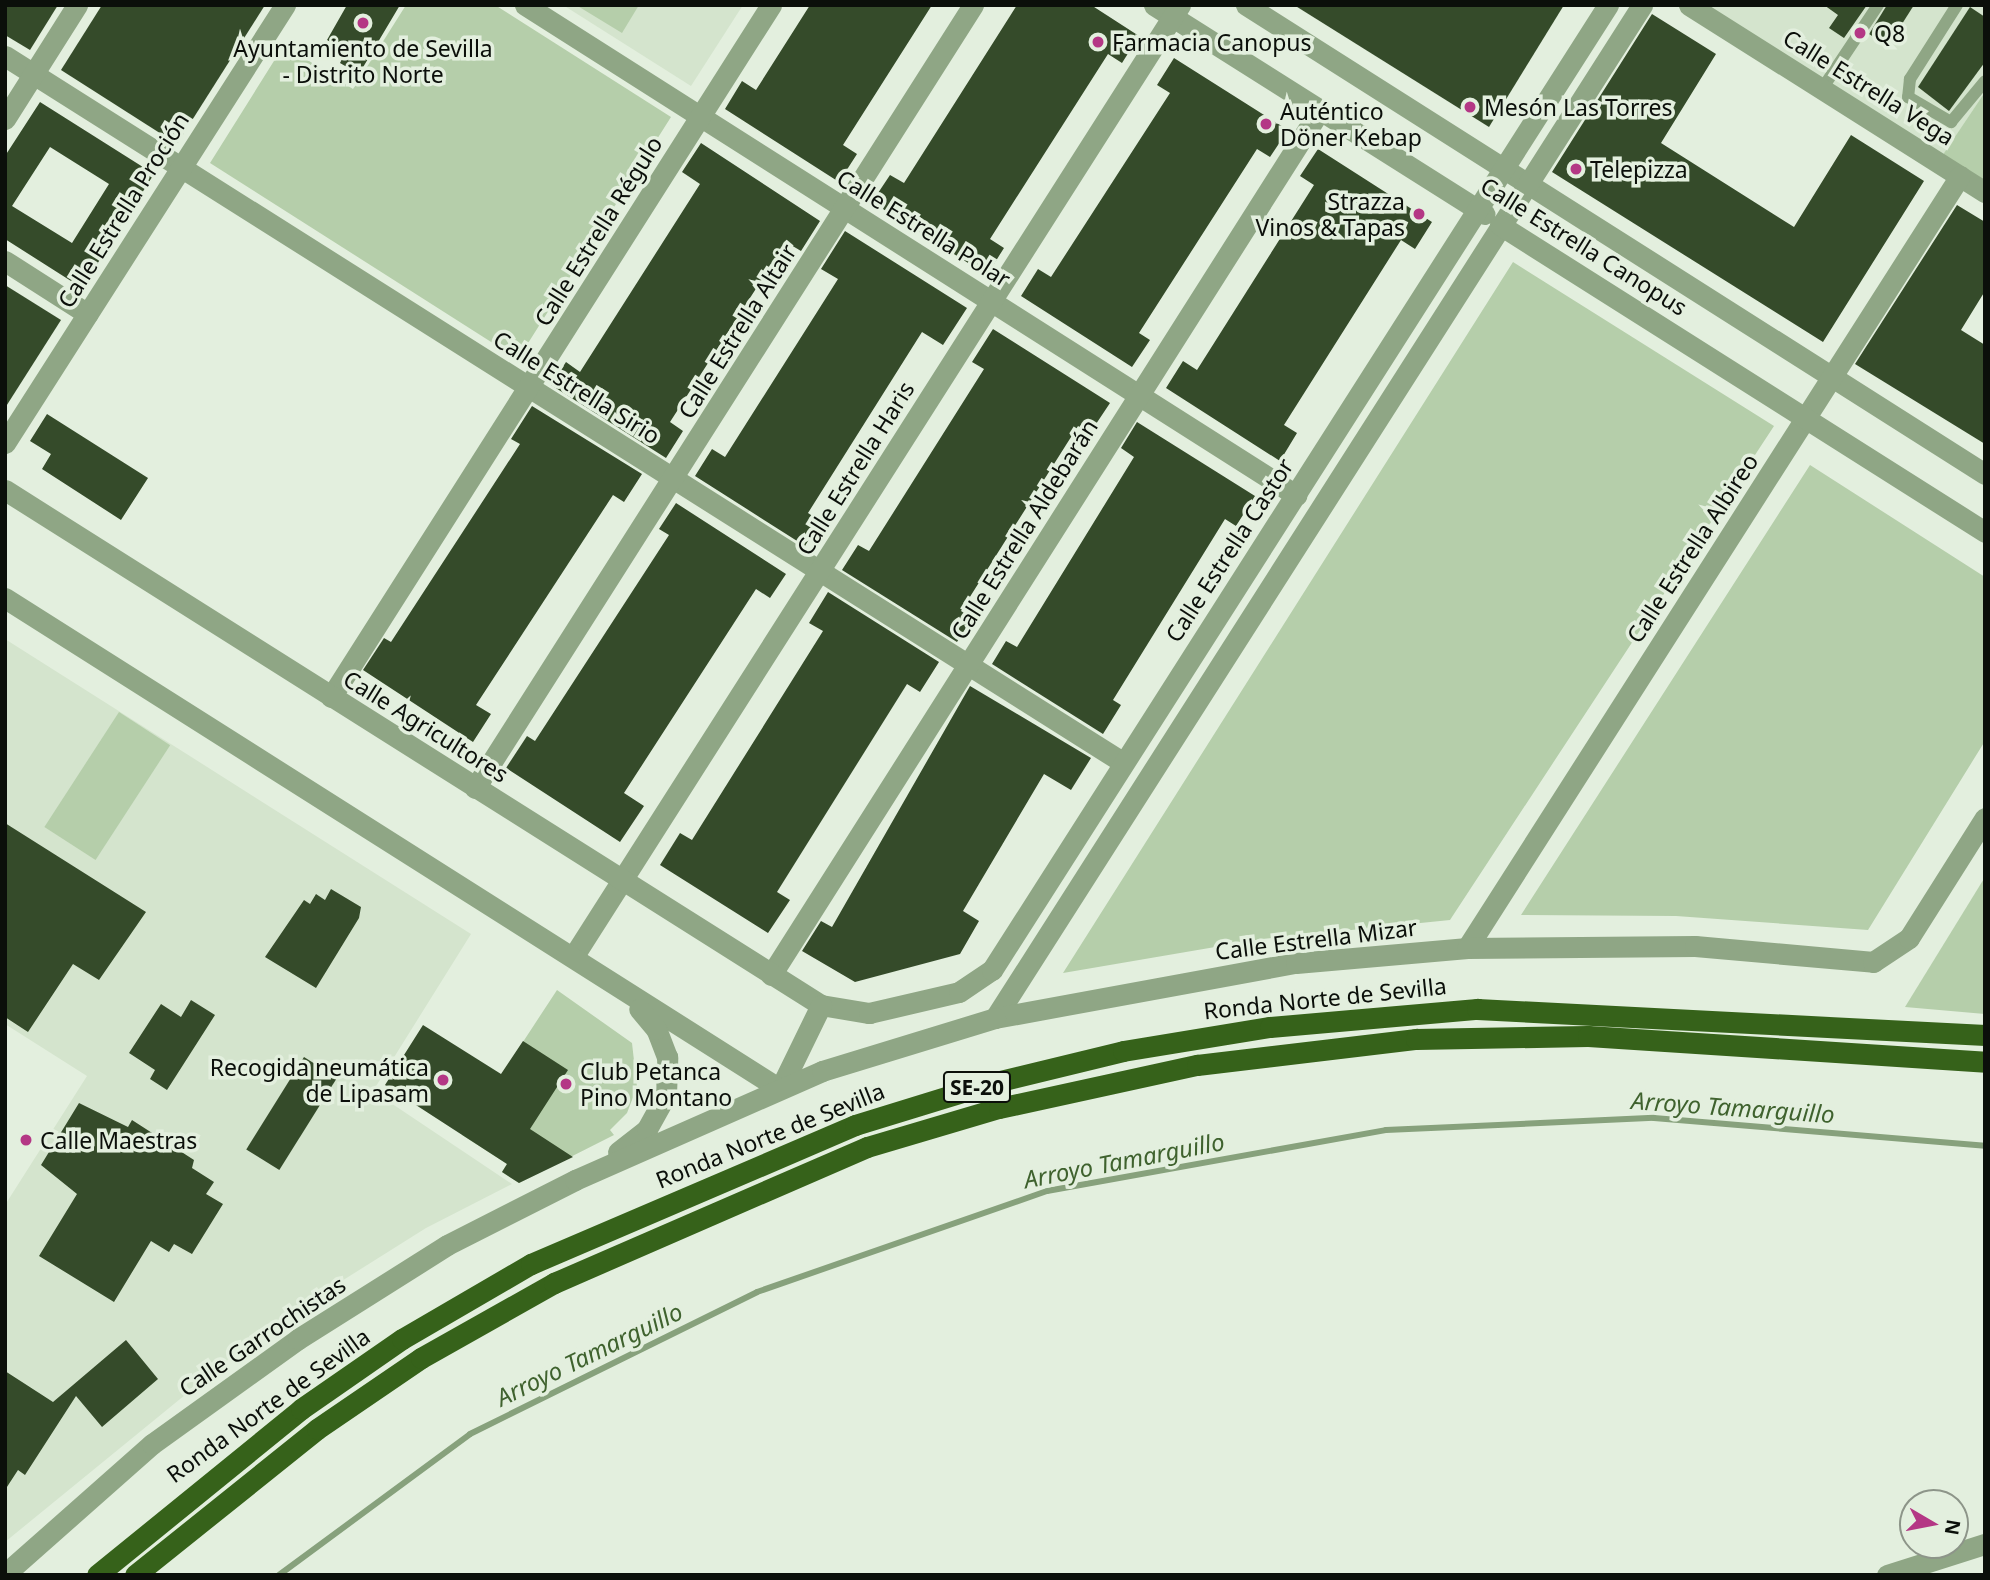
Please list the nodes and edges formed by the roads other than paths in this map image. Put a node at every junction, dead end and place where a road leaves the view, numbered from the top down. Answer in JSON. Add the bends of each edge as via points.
{"nodes":[{"id":1,"x":77,"y":5,"type":"edge"},
{"id":2,"x":285,"y":5,"type":"edge"},
{"id":3,"x":525,"y":5,"type":"edge"},
{"id":4,"x":772,"y":5,"type":"edge"},
{"id":5,"x":973,"y":5,"type":"edge"},
{"id":6,"x":1154,"y":5,"type":"edge"},
{"id":7,"x":1246,"y":5,"type":"edge"},
{"id":8,"x":1608,"y":5,"type":"edge"},
{"id":9,"x":1642,"y":5,"type":"edge"},
{"id":10,"x":1689,"y":5,"type":"edge"},
{"id":11,"x":1878,"y":5,"type":"edge"},
{"id":12,"x":1957,"y":5,"type":"edge"},
{"id":13,"x":1176,"y":11,"type":"edge"},
{"id":14,"x":5,"y":56,"type":"edge"},
{"id":15,"x":33,"y":74,"type":"junction"},
{"id":16,"x":1985,"y":81,"type":"edge"},
{"id":17,"x":1822,"y":89,"type":"junction"},
{"id":18,"x":1320,"y":110,"type":"junction"},
{"id":19,"x":701,"y":117,"type":"junction"},
{"id":20,"x":5,"y":118,"type":"edge"},
{"id":21,"x":1502,"y":168,"type":"junction"},
{"id":22,"x":180,"y":169,"type":"junction"},
{"id":23,"x":1960,"y":176,"type":"junction"},
{"id":24,"x":1527,"y":183,"type":"junction"},
{"id":25,"x":1985,"y":192,"type":"edge"},
{"id":26,"x":843,"y":208,"type":"junction"},
{"id":27,"x":1474,"y":208,"type":"junction"},
{"id":28,"x":1500,"y":225,"type":"junction"},
{"id":29,"x":5,"y":261,"type":"edge"},
{"id":30,"x":992,"y":302,"type":"junction"},
{"id":31,"x":88,"y":314,"type":"junction"},
{"id":32,"x":1833,"y":378,"type":"junction"},
{"id":33,"x":530,"y":388,"type":"junction"},
{"id":34,"x":1139,"y":395,"type":"junction"},
{"id":35,"x":1807,"y":419,"type":"junction"},
{"id":36,"x":5,"y":443,"type":"edge"},
{"id":37,"x":1985,"y":474,"type":"edge"},
{"id":38,"x":675,"y":480,"type":"junction"},
{"id":39,"x":5,"y":490,"type":"edge"},
{"id":40,"x":1296,"y":495,"type":"junction"},
{"id":41,"x":1985,"y":532,"type":"edge"},
{"id":42,"x":821,"y":572,"type":"junction"},
{"id":43,"x":5,"y":598,"type":"edge"},
{"id":44,"x":969,"y":666,"type":"junction"},
{"id":45,"x":331,"y":697,"type":"junction"},
{"id":46,"x":1122,"y":762,"type":"junction"},
{"id":47,"x":475,"y":788,"type":"junction"},
{"id":48,"x":1985,"y":818,"type":"edge"},
{"id":49,"x":624,"y":882,"type":"junction"},
{"id":50,"x":1467,"y":948,"type":"junction"},
{"id":51,"x":573,"y":957,"type":"junction"},
{"id":52,"x":771,"y":975,"type":"junction"},
{"id":53,"x":625,"y":991,"type":"junction"},
{"id":54,"x":821,"y":1005,"type":"junction"},
{"id":55,"x":995,"y":1018,"type":"junction"},
{"id":56,"x":1985,"y":1035,"type":"edge"},
{"id":57,"x":1985,"y":1062,"type":"edge"},
{"id":58,"x":780,"y":1089,"type":"junction"},
{"id":59,"x":575,"y":1180,"type":"junction"},
{"id":60,"x":1985,"y":1544,"type":"edge"},
{"id":61,"x":5,"y":1574,"type":"edge"},
{"id":62,"x":96,"y":1575,"type":"edge"},
{"id":63,"x":135,"y":1575,"type":"edge"},
{"id":64,"x":1886,"y":1575,"type":"edge"}],
"edges":[{"from":1,"to":15,"type":"street"},
{"from":2,"to":22,"type":"street","name":"Calle Estrella Proción"},
{"from":3,"to":19,"type":"street","name":"Calle Estrella Polar"},
{"from":4,"to":19,"type":"street","name":"Calle Estrella Régulo"},
{"from":5,"to":26,"type":"street","name":"Calle Estrella Altair"},
{"from":6,"to":13,"type":"street","name":"Calle Estrella Canopus"},
{"from":7,"to":21,"type":"street","name":"Calle Estrella Canopus"},
{"from":8,"to":21,"type":"street","name":"Calle Estrella Castor"},
{"from":9,"to":24,"type":"street"},
{"from":10,"to":17,"type":"street","name":"Calle Estrella Vega"},
{"from":11,"to":17,"type":"lane"},
{"from":12,"to":16,"type":"lane","via":[[1910,79],[1908,97],[1951,122]]},
{"from":13,"to":18,"type":"street","name":"Calle Estrella Canopus"},
{"from":13,"to":30,"type":"street","name":"Calle Estrella Haris"},
{"from":14,"to":15,"type":"street","name":"Calle Estrella Sirio"},
{"from":15,"to":20,"type":"street"},
{"from":15,"to":22,"type":"street","name":"Calle Estrella Sirio"},
{"from":17,"to":23,"type":"street","name":"Calle Estrella Vega"},
{"from":18,"to":27,"type":"street","name":"Calle Estrella Canopus"},
{"from":18,"to":34,"type":"street","name":"Calle Estrella Aldebarán"},
{"from":19,"to":26,"type":"street","name":"Calle Estrella Polar"},
{"from":19,"to":33,"type":"street","name":"Calle Estrella Régulo"},
{"from":21,"to":24,"type":"street","name":"Calle Estrella Canopus"},
{"from":21,"to":27,"type":"street","name":"Calle Estrella Castor"},
{"from":22,"to":31,"type":"street","name":"Calle Estrella Proción"},
{"from":22,"to":33,"type":"street","name":"Calle Estrella Sirio"},
{"from":23,"to":25,"type":"street","name":"Calle Estrella Vega"},
{"from":23,"to":32,"type":"street","name":"Calle Estrella Albireo"},
{"from":24,"to":28,"type":"street"},
{"from":24,"to":32,"type":"street","name":"Calle Estrella Canopus"},
{"from":26,"to":30,"type":"street","name":"Calle Estrella Polar"},
{"from":26,"to":38,"type":"street","name":"Calle Estrella Altair"},
{"from":27,"to":28,"type":"street","name":"Calle Estrella Canopus"},
{"from":27,"to":40,"type":"street","name":"Calle Estrella Castor"},
{"from":28,"to":35,"type":"street","name":"Calle Estrella Canopus"},
{"from":28,"to":55,"type":"street"},
{"from":29,"to":31,"type":"street"},
{"from":30,"to":34,"type":"street","name":"Calle Estrella Polar"},
{"from":30,"to":42,"type":"street","name":"Calle Estrella Haris"},
{"from":31,"to":36,"type":"street","name":"Calle Estrella Proción"},
{"from":32,"to":35,"type":"street","name":"Calle Estrella Albireo"},
{"from":32,"to":37,"type":"street","name":"Calle Estrella Canopus"},
{"from":33,"to":38,"type":"street","name":"Calle Estrella Sirio"},
{"from":33,"to":45,"type":"street","name":"Calle Estrella Régulo"},
{"from":34,"to":40,"type":"street","name":"Calle Estrella Polar"},
{"from":34,"to":44,"type":"street","name":"Calle Estrella Aldebarán"},
{"from":35,"to":41,"type":"street","name":"Calle Estrella Canopus"},
{"from":35,"to":50,"type":"street","name":"Calle Estrella Albireo"},
{"from":38,"to":42,"type":"street","name":"Calle Estrella Sirio"},
{"from":38,"to":47,"type":"street","name":"Calle Estrella Altair"},
{"from":39,"to":45,"type":"street","name":"Calle Agricultores"},
{"from":40,"to":46,"type":"street","name":"Calle Estrella Castor"},
{"from":42,"to":44,"type":"street","name":"Calle Estrella Sirio"},
{"from":42,"to":49,"type":"street","name":"Calle Estrella Haris"},
{"from":43,"to":51,"type":"street"},
{"from":44,"to":46,"type":"street","name":"Calle Estrella Sirio"},
{"from":44,"to":52,"type":"street","name":"Calle Estrella Aldebarán"},
{"from":45,"to":47,"type":"street","name":"Calle Agricultores"},
{"from":46,"to":54,"type":"street","name":"Calle Estrella Castor","via":[[992,970],[959,992],[869,1013]]},
{"from":47,"to":49,"type":"street","name":"Calle Agricultores"},
{"from":48,"to":50,"type":"street","name":"Calle Estrella Mizar","via":[[1909,938],[1873,962],[1695,946]]},
{"from":49,"to":51,"type":"street","name":"Calle Estrella Haris"},
{"from":49,"to":52,"type":"street","name":"Calle Agricultores"},
{"from":50,"to":55,"type":"street","name":"Calle Estrella Mizar","via":[[1296,963]]},
{"from":51,"to":53,"type":"street"},
{"from":52,"to":54,"type":"street","name":"Calle Agricultores"},
{"from":53,"to":58,"type":"street"},
{"from":53,"to":59,"type":"street","via":[[656,1029],[667,1057],[666,1096],[648,1129]]},
{"from":54,"to":58,"type":"street"},
{"from":55,"to":58,"type":"street","name":"Calle Estrella Mizar"},
{"from":56,"to":62,"type":"highway","name":"Ronda Norte de Sevilla","number":"SE-20","via":[[1477,1009],[1270,1027],[1123,1051],[988,1084],[855,1125],[531,1264],[402,1339],[301,1409]]},
{"from":57,"to":63,"type":"highway","name":"Ronda Norte de Sevilla","number":"SE-20","via":[[1588,1036],[1416,1039],[1221,1061],[999,1108],[867,1147],[554,1283],[421,1358],[317,1429]]},
{"from":58,"to":59,"type":"street","name":"Calle Estrella Mizar"},
{"from":59,"to":61,"type":"street","name":"Calle Garrochistas","via":[[447,1245],[298,1339],[152,1444]]},
{"from":60,"to":64,"type":"street"}]}
